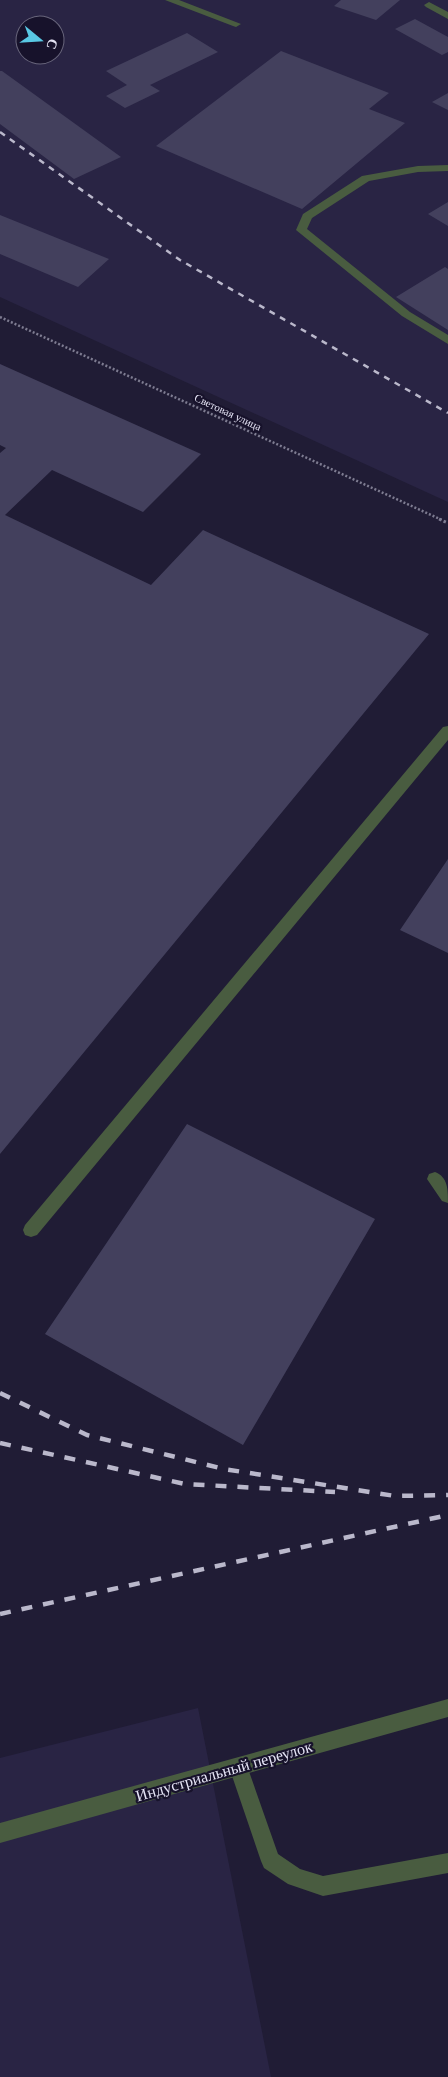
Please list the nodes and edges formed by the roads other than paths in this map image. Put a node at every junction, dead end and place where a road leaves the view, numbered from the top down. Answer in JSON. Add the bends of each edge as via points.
{"nodes":[{"id":1,"x":170,"y":0,"type":"edge"},
{"id":2,"x":429,"y":5,"type":"dead end"},
{"id":3,"x":448,"y":16,"type":"edge"},
{"id":4,"x":236,"y":24,"type":"dead end"},
{"id":5,"x":448,"y":168,"type":"edge"},
{"id":6,"x":448,"y":340,"type":"edge"},
{"id":7,"x":448,"y":731,"type":"edge"},
{"id":8,"x":435,"y":1179,"type":"dead end"},
{"id":9,"x":448,"y":1196,"type":"edge"},
{"id":10,"x":31,"y":1230,"type":"dead end"},
{"id":11,"x":448,"y":1708,"type":"edge"},
{"id":12,"x":238,"y":1767,"type":"junction"},
{"id":13,"x":0,"y":1833,"type":"edge"},
{"id":14,"x":448,"y":1863,"type":"edge"}],
"edges":[{"from":1,"to":4,"type":"street"},
{"from":2,"to":3,"type":"street"},
{"from":5,"to":6,"type":"street","via":[[418,169],[366,178],[307,216],[301,230],[406,314]]},
{"from":7,"to":10,"type":"street"},
{"from":8,"to":9,"type":"street"},
{"from":11,"to":12,"type":"street","name":"Индустриальный переулок"},
{"from":12,"to":13,"type":"street","name":"Индустриальный переулок"},
{"from":12,"to":14,"type":"street","via":[[271,1861],[295,1877],[323,1886]]}]}
